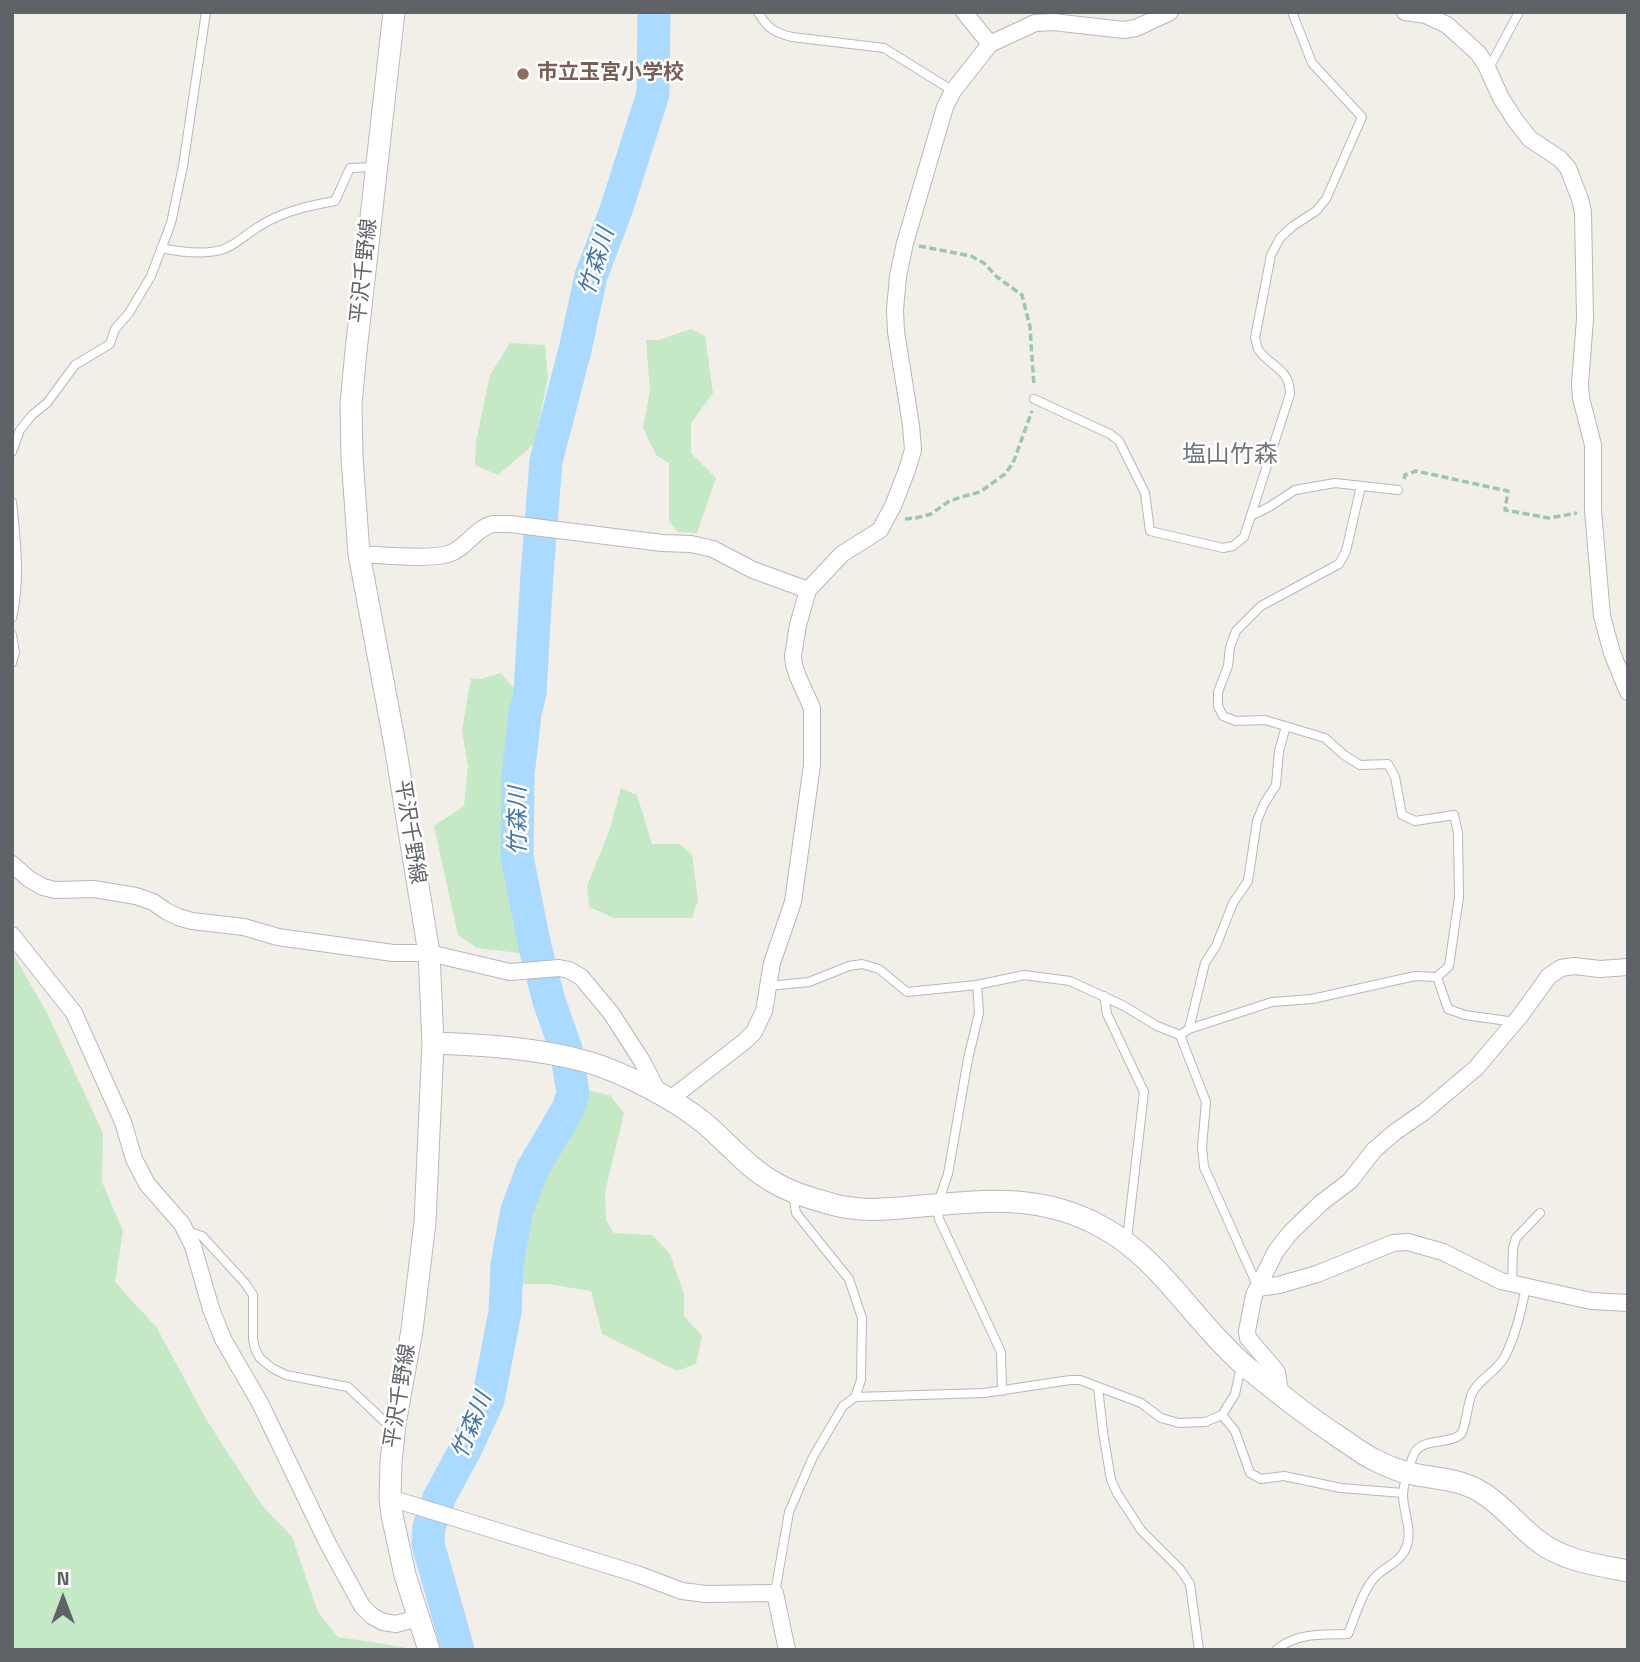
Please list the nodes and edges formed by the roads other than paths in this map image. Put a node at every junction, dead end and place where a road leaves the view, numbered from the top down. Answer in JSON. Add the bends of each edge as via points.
{"nodes":[{"id":1,"x":206,"y":12,"type":"edge"},
{"id":2,"x":394,"y":12,"type":"edge"},
{"id":3,"x":758,"y":12,"type":"edge"},
{"id":4,"x":964,"y":12,"type":"edge"},
{"id":5,"x":1170,"y":12,"type":"edge"},
{"id":6,"x":1292,"y":12,"type":"edge"},
{"id":7,"x":1405,"y":12,"type":"edge"},
{"id":8,"x":1519,"y":12,"type":"edge"},
{"id":9,"x":990,"y":44,"type":"junction"},
{"id":10,"x":1488,"y":70,"type":"junction"},
{"id":11,"x":953,"y":91,"type":"junction"},
{"id":12,"x":376,"y":167,"type":"junction"},
{"id":13,"x":161,"y":248,"type":"junction"},
{"id":14,"x":1034,"y":399,"type":"road end"},
{"id":15,"x":12,"y":452,"type":"edge"},
{"id":16,"x":1361,"y":486,"type":"junction"},
{"id":17,"x":1398,"y":490,"type":"road end"},
{"id":18,"x":12,"y":502,"type":"edge"},
{"id":19,"x":1251,"y":516,"type":"junction"},
{"id":20,"x":359,"y":554,"type":"junction"},
{"id":21,"x":807,"y":590,"type":"junction"},
{"id":22,"x":12,"y":618,"type":"edge"},
{"id":23,"x":12,"y":635,"type":"edge"},
{"id":24,"x":12,"y":663,"type":"edge"},
{"id":25,"x":1628,"y":692,"type":"edge"},
{"id":26,"x":1286,"y":726,"type":"junction"},
{"id":27,"x":12,"y":864,"type":"edge"},
{"id":28,"x":12,"y":935,"type":"edge"},
{"id":29,"x":429,"y":953,"type":"junction"},
{"id":30,"x":1628,"y":967,"type":"edge"},
{"id":31,"x":1437,"y":977,"type":"junction"},
{"id":32,"x":977,"y":985,"type":"junction"},
{"id":33,"x":768,"y":986,"type":"junction"},
{"id":34,"x":1104,"y":996,"type":"junction"},
{"id":35,"x":1515,"y":1022,"type":"junction"},
{"id":36,"x":1189,"y":1029,"type":"junction"},
{"id":37,"x":1180,"y":1035,"type":"junction"},
{"id":38,"x":433,"y":1043,"type":"junction"},
{"id":39,"x":664,"y":1097,"type":"junction"},
{"id":40,"x":793,"y":1191,"type":"junction"},
{"id":41,"x":937,"y":1205,"type":"junction"},
{"id":42,"x":1540,"y":1213,"type":"dead end"},
{"id":43,"x":185,"y":1230,"type":"junction"},
{"id":44,"x":1126,"y":1244,"type":"junction"},
{"id":45,"x":1519,"y":1285,"type":"junction"},
{"id":46,"x":1258,"y":1288,"type":"junction"},
{"id":47,"x":1628,"y":1303,"type":"edge"},
{"id":48,"x":1242,"y":1363,"type":"junction"},
{"id":49,"x":1098,"y":1387,"type":"junction"},
{"id":50,"x":1002,"y":1391,"type":"junction"},
{"id":51,"x":1280,"y":1392,"type":"junction"},
{"id":52,"x":855,"y":1397,"type":"junction"},
{"id":53,"x":1222,"y":1415,"type":"junction"},
{"id":54,"x":395,"y":1424,"type":"junction"},
{"id":55,"x":1405,"y":1483,"type":"junction"},
{"id":56,"x":390,"y":1498,"type":"junction"},
{"id":57,"x":1628,"y":1571,"type":"edge"},
{"id":58,"x":775,"y":1593,"type":"junction"},
{"id":59,"x":418,"y":1618,"type":"junction"},
{"id":60,"x":429,"y":1650,"type":"edge"},
{"id":61,"x":787,"y":1650,"type":"edge"},
{"id":62,"x":1199,"y":1650,"type":"edge"},
{"id":63,"x":1276,"y":1650,"type":"edge"}],
"edges":[{"from":1,"to":13,"type":"lane","via":[[183,166]]},
{"from":2,"to":12,"type":"main road","name":"平沢千野線"},
{"from":3,"to":11,"type":"lane","via":[[778,34],[884,48]]},
{"from":4,"to":9,"type":"street"},
{"from":5,"to":9,"type":"street","via":[[1124,30],[1035,23]]},
{"from":6,"to":19,"type":"lane","via":[[1312,63],[1362,117],[1326,199],[1280,238],[1271,255],[1255,338],[1259,350],[1290,383],[1290,394]]},
{"from":7,"to":10,"type":"street","via":[[1447,24],[1478,53]]},
{"from":8,"to":10,"type":"lane"},
{"from":9,"to":11,"type":"street"},
{"from":10,"to":25,"type":"street","via":[[1500,98],[1530,139],[1568,168],[1583,212],[1581,398],[1593,445],[1602,616]]},
{"from":11,"to":21,"type":"street","via":[[898,276],[896,332],[913,450],[880,530],[842,554]]},
{"from":12,"to":13,"type":"lane","via":[[350,168],[335,201],[293,209],[219,251],[186,253]]},
{"from":12,"to":20,"type":"main road","name":"平沢千野線","via":[[351,404]]},
{"from":13,"to":15,"type":"lane","via":[[110,344],[75,365],[20,430]]},
{"from":14,"to":19,"type":"lane","via":[[1119,441],[1144,493],[1150,531],[1223,548],[1244,537]]},
{"from":16,"to":17,"type":"lane"},
{"from":16,"to":19,"type":"lane","via":[[1335,483],[1295,490]]},
{"from":16,"to":26,"type":"lane","via":[[1339,564],[1261,606],[1236,631],[1230,647],[1218,692],[1223,716]]},
{"from":18,"to":22,"type":"lane","via":[[18,564]]},
{"from":20,"to":21,"type":"street","via":[[448,554],[491,524],[510,524],[691,544]]},
{"from":20,"to":29,"type":"main road","name":"平沢千野線"},
{"from":21,"to":33,"type":"street","via":[[793,656],[813,708],[813,765],[793,902]]},
{"from":23,"to":24,"type":"lane"},
{"from":26,"to":31,"type":"lane","via":[[1325,738],[1360,765],[1388,764],[1402,814],[1415,821],[1454,815],[1459,897],[1449,966]]},
{"from":26,"to":36,"type":"lane","via":[[1276,785],[1257,821],[1248,881],[1205,963]]},
{"from":27,"to":29,"type":"street","via":[[43,887],[136,896],[192,921],[393,954]]},
{"from":28,"to":43,"type":"street","via":[[74,1013],[123,1122],[134,1159],[147,1184]]},
{"from":29,"to":38,"type":"main road","name":"平沢千野線"},
{"from":29,"to":39,"type":"street","via":[[510,972],[559,968],[581,976],[611,1013]]},
{"from":30,"to":35,"type":"street","via":[[1560,968]]},
{"from":31,"to":35,"type":"lane","via":[[1448,1009]]},
{"from":31,"to":36,"type":"lane","via":[[1415,976],[1312,999],[1272,1002]]},
{"from":32,"to":33,"type":"lane","via":[[906,992],[879,969],[862,964],[809,982]]},
{"from":32,"to":34,"type":"lane","via":[[1024,975],[1070,981]]},
{"from":32,"to":41,"type":"lane","via":[[979,1013],[948,1174]]},
{"from":33,"to":39,"type":"street","via":[[754,1032]]},
{"from":34,"to":37,"type":"lane"},
{"from":34,"to":44,"type":"lane","via":[[1107,1014],[1144,1092]]},
{"from":35,"to":46,"type":"street","via":[[1476,1068],[1374,1150],[1350,1181],[1290,1233]]},
{"from":36,"to":37,"type":"lane"},
{"from":37,"to":46,"type":"lane","via":[[1206,1102],[1204,1167]]},
{"from":38,"to":39,"type":"main road","via":[[539,1052],[589,1062]]},
{"from":38,"to":54,"type":"main road","name":"平沢千野線","via":[[425,1222]]},
{"from":39,"to":40,"type":"main road","via":[[704,1122],[772,1181]]},
{"from":40,"to":41,"type":"main road","via":[[831,1205],[861,1209]]},
{"from":40,"to":52,"type":"lane","via":[[796,1213],[849,1279],[862,1318],[861,1380]]},
{"from":41,"to":44,"type":"main road","via":[[986,1200],[1038,1204],[1104,1228]]},
{"from":41,"to":50,"type":"lane","via":[[939,1219],[1001,1352]]},
{"from":42,"to":45,"type":"lane","via":[[1516,1238],[1513,1248]]},
{"from":43,"to":54,"type":"lane","via":[[202,1236],[253,1295],[254,1339],[260,1358],[286,1375],[348,1387],[386,1423]]},
{"from":43,"to":59,"type":"street","via":[[223,1339],[362,1606],[383,1622]]},
{"from":44,"to":48,"type":"main road","via":[[1156,1269]]},
{"from":45,"to":46,"type":"street","via":[[1408,1242],[1393,1243],[1317,1274]]},
{"from":45,"to":47,"type":"street","via":[[1591,1301]]},
{"from":45,"to":55,"type":"lane","via":[[1521,1315],[1504,1358],[1482,1379],[1468,1402],[1464,1430],[1460,1436],[1415,1451]]},
{"from":46,"to":51,"type":"street","via":[[1248,1338],[1277,1372]]},
{"from":48,"to":51,"type":"main road"},
{"from":48,"to":53,"type":"lane","via":[[1235,1394]]},
{"from":49,"to":50,"type":"lane","via":[[1070,1380]]},
{"from":49,"to":53,"type":"lane","via":[[1179,1423],[1205,1422]]},
{"from":49,"to":62,"type":"lane","via":[[1111,1480],[1141,1530],[1190,1584]]},
{"from":50,"to":52,"type":"lane"},
{"from":51,"to":55,"type":"main road"},
{"from":52,"to":58,"type":"lane","via":[[843,1406],[813,1457],[789,1511]]},
{"from":53,"to":55,"type":"lane","via":[[1235,1431],[1250,1473],[1261,1479],[1284,1476],[1341,1488]]},
{"from":54,"to":56,"type":"main road","name":"平沢千野線"},
{"from":55,"to":57,"type":"main road","via":[[1456,1481],[1480,1491],[1557,1553]]},
{"from":55,"to":63,"type":"lane","via":[[1410,1535],[1404,1553],[1368,1587],[1348,1634],[1298,1637]]},
{"from":56,"to":58,"type":"street","via":[[682,1591]]},
{"from":56,"to":59,"type":"main road","name":"平沢千野線"},
{"from":58,"to":61,"type":"street"},
{"from":59,"to":60,"type":"main road","name":"平沢千野線"}]}
